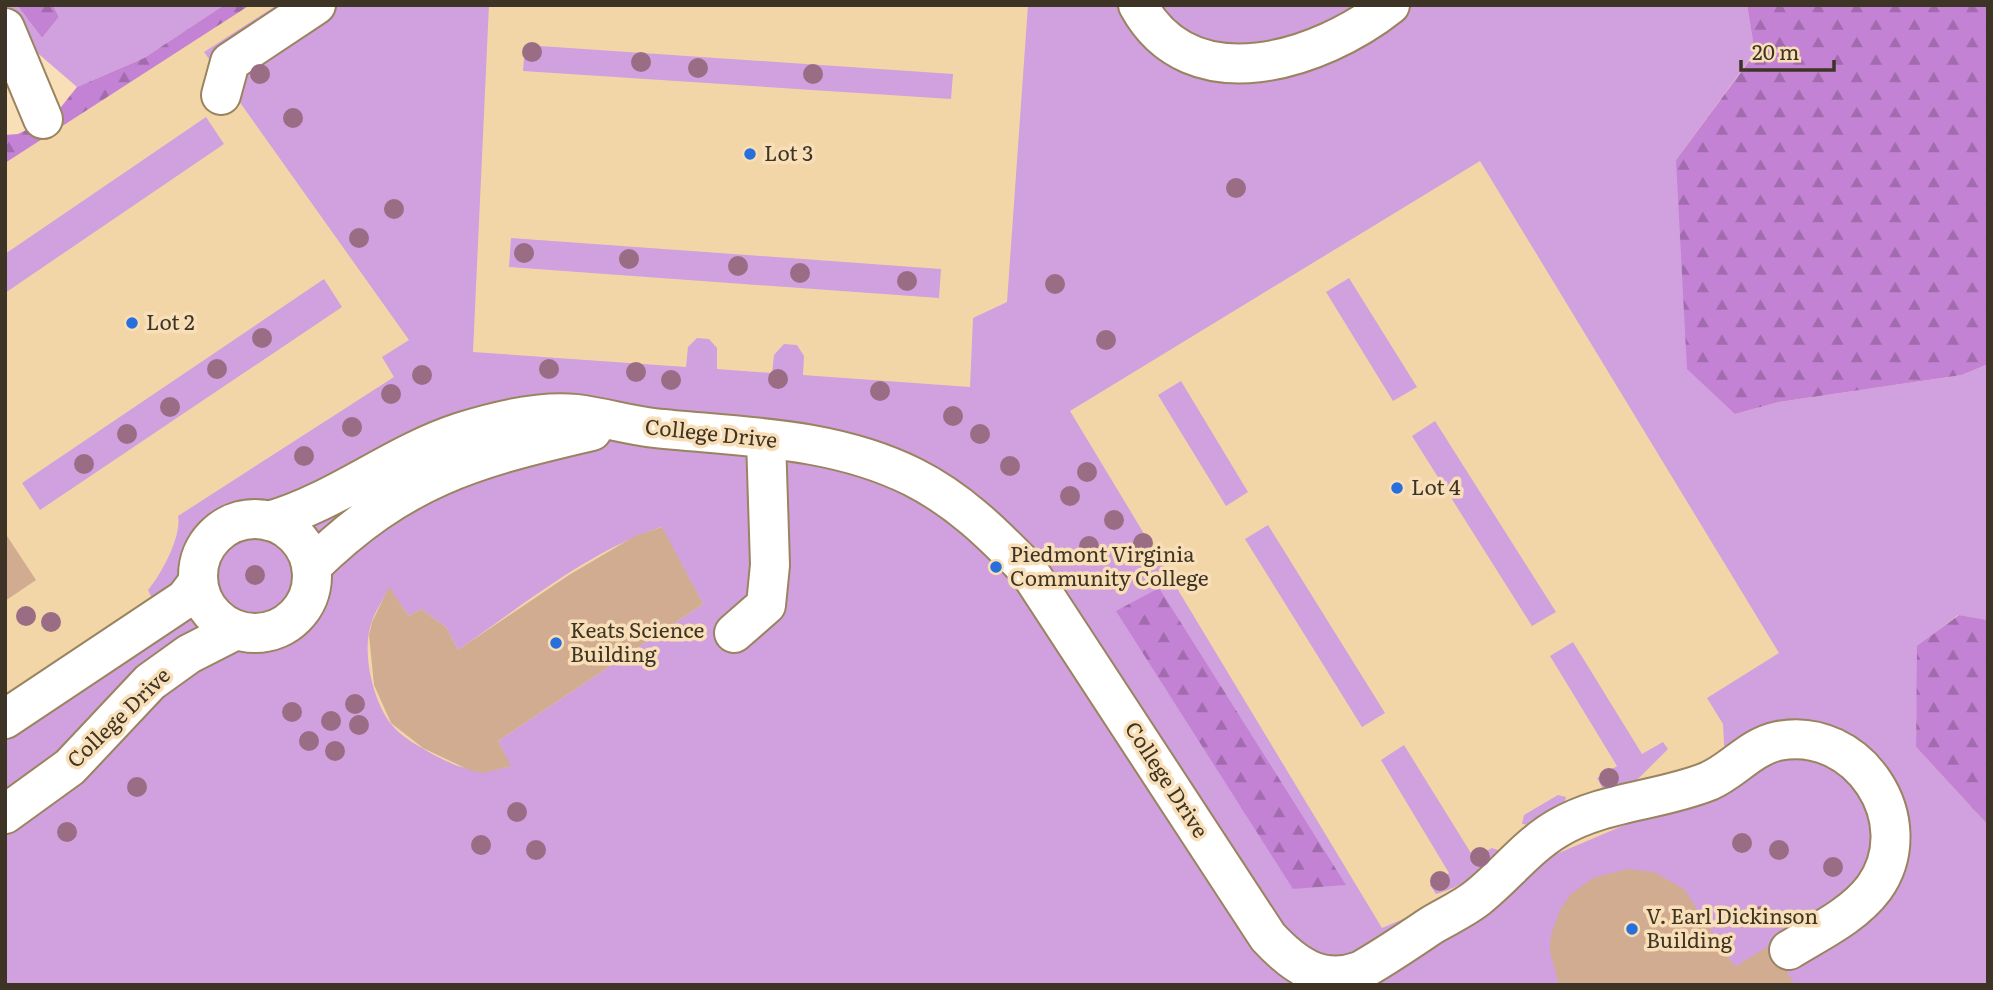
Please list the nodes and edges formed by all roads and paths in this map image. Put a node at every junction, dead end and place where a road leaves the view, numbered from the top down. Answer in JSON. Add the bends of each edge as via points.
{"nodes":[{"id":1,"x":316,"y":5,"type":"edge"},
{"id":2,"x":1138,"y":5,"type":"edge"},
{"id":3,"x":1390,"y":5,"type":"edge"},
{"id":4,"x":5,"y":28,"type":"edge"},
{"id":5,"x":222,"y":95,"type":"dead end"},
{"id":6,"x":43,"y":119,"type":"dead end"},
{"id":7,"x":621,"y":424,"type":"junction"},
{"id":8,"x":766,"y":439,"type":"junction"},
{"id":9,"x":270,"y":521,"type":"junction"},
{"id":10,"x":311,"y":567,"type":"junction"},
{"id":11,"x":198,"y":582,"type":"junction"},
{"id":12,"x":236,"y":630,"type":"junction"},
{"id":13,"x":734,"y":633,"type":"dead end"},
{"id":14,"x":5,"y":719,"type":"edge"},
{"id":15,"x":5,"y":814,"type":"edge"},
{"id":16,"x":1789,"y":950,"type":"dead end"}],
"edges":[{"from":1,"to":5,"type":"street","via":[[230,62]]},
{"from":2,"to":3,"type":"street","via":[[1162,36],[1185,52],[1216,63],[1252,64],[1292,57],[1338,39]]},
{"from":4,"to":6,"type":"street"},
{"from":7,"to":8,"type":"street","name":"College Drive"},
{"from":7,"to":9,"type":"street","name":"College Drive","via":[[575,414],[525,416],[462,432],[373,470],[322,502]]},
{"from":7,"to":10,"type":"street","name":"College Drive","via":[[479,459],[437,476],[359,522]]},
{"from":8,"to":13,"type":"street","via":[[770,565],[766,605]]},
{"from":8,"to":16,"type":"street","name":"College Drive","via":[[859,454],[913,477],[987,527],[1028,570],[1268,937],[1306,970],[1342,977],[1360,971],[1471,903],[1558,828],[1596,810],[1711,780],[1765,745],[1808,740],[1834,746],[1872,776],[1888,818],[1889,841],[1875,887],[1858,906]]},
{"from":9,"to":10,"type":"street","via":[[301,543]]},
{"from":9,"to":11,"type":"street","name":"College Drive","via":[[239,522],[215,536],[201,557]]},
{"from":10,"to":12,"type":"street","name":"College Drive","via":[[307,600],[285,625],[270,631]]},
{"from":11,"to":12,"type":"street","via":[[206,606]]},
{"from":11,"to":14,"type":"street","via":[[185,599]]},
{"from":12,"to":15,"type":"street","name":"College Drive","via":[[189,654],[150,682],[70,767]]}]}
